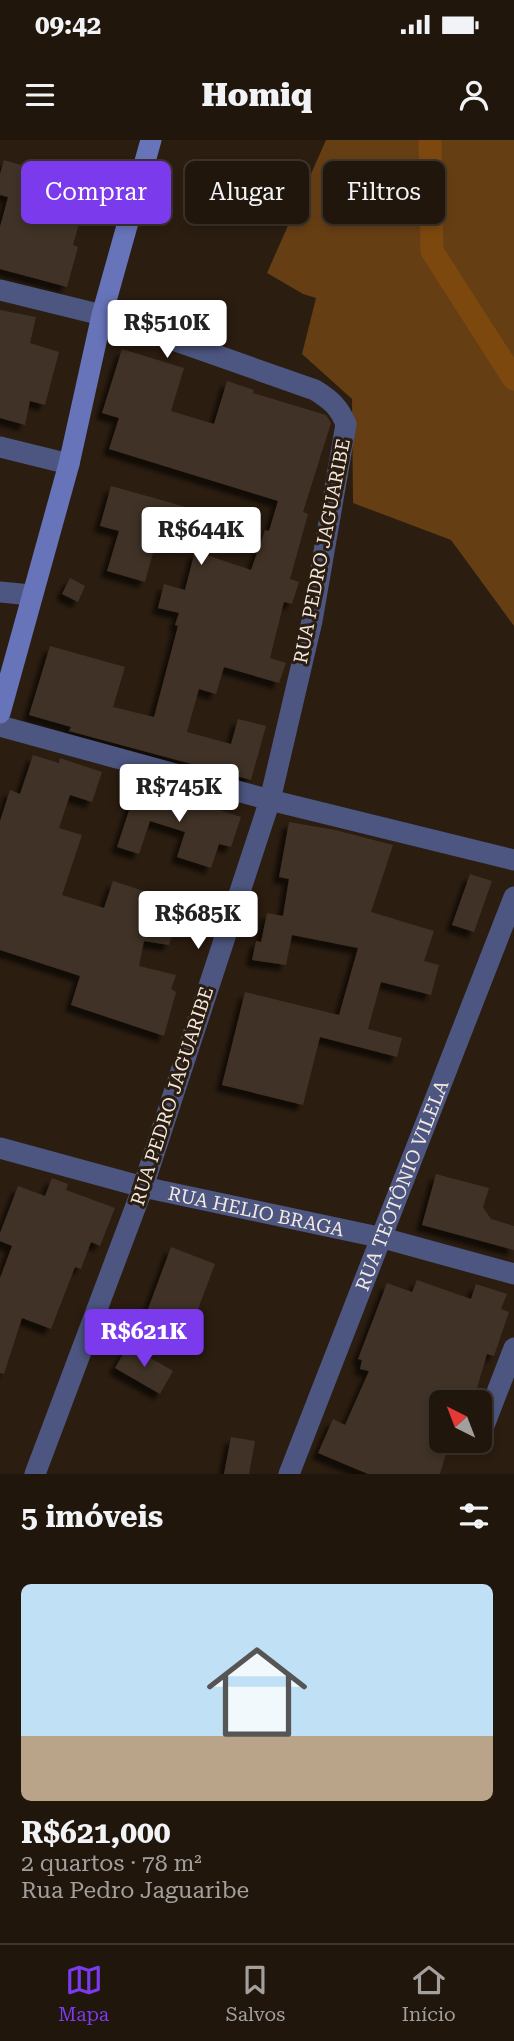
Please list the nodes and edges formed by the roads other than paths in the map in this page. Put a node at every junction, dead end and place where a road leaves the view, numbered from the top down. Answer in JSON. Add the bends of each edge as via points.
{"nodes":[{"id":1,"x":151,"y":140,"type":"edge"},
{"id":2,"x":0,"y":290,"type":"edge"},
{"id":3,"x":102,"y":315,"type":"junction"},
{"id":4,"x":0,"y":447,"type":"edge"},
{"id":5,"x":69,"y":464,"type":"junction"},
{"id":6,"x":0,"y":592,"type":"edge"},
{"id":7,"x":31,"y":595,"type":"junction"},
{"id":8,"x":0,"y":713,"type":"edge"},
{"id":9,"x":0,"y":726,"type":"edge"},
{"id":10,"x":270,"y":800,"type":"junction"},
{"id":11,"x":514,"y":860,"type":"edge"},
{"id":12,"x":514,"y":897,"type":"edge"},
{"id":13,"x":0,"y":1148,"type":"edge"},
{"id":14,"x":143,"y":1186,"type":"junction"},
{"id":15,"x":383,"y":1238,"type":"junction"},
{"id":16,"x":514,"y":1274,"type":"edge"},
{"id":17,"x":514,"y":1348,"type":"edge"},
{"id":18,"x":492,"y":1405,"type":"edge"},
{"id":19,"x":35,"y":1474,"type":"edge"},
{"id":20,"x":289,"y":1474,"type":"edge"}],
"edges":[{"from":1,"to":3,"type":"street"},
{"from":2,"to":3,"type":"street"},
{"from":3,"to":5,"type":"street"},
{"from":3,"to":10,"type":"street","name":"RUA PEDRO JAGUARIBE","via":[[316,390],[332,400],[346,424],[312,621]]},
{"from":4,"to":5,"type":"street"},
{"from":5,"to":7,"type":"street"},
{"from":6,"to":7,"type":"street"},
{"from":7,"to":8,"type":"street"},
{"from":9,"to":10,"type":"street"},
{"from":10,"to":11,"type":"street"},
{"from":10,"to":14,"type":"street","name":"RUA PEDRO JAGUARIBE"},
{"from":12,"to":15,"type":"street","name":"RUA TEOTÔNIO VILELA"},
{"from":13,"to":14,"type":"street","name":"RUA HELIO BRAGA"},
{"from":14,"to":15,"type":"street","name":"RUA HELIO BRAGA"},
{"from":14,"to":19,"type":"street","name":"RUA PEDRO JAGUARIBE"},
{"from":15,"to":16,"type":"street","name":"RUA HELIO BRAGA"},
{"from":15,"to":20,"type":"street","name":"RUA TEOTÔNIO VILELA"},
{"from":17,"to":18,"type":"street"}]}
